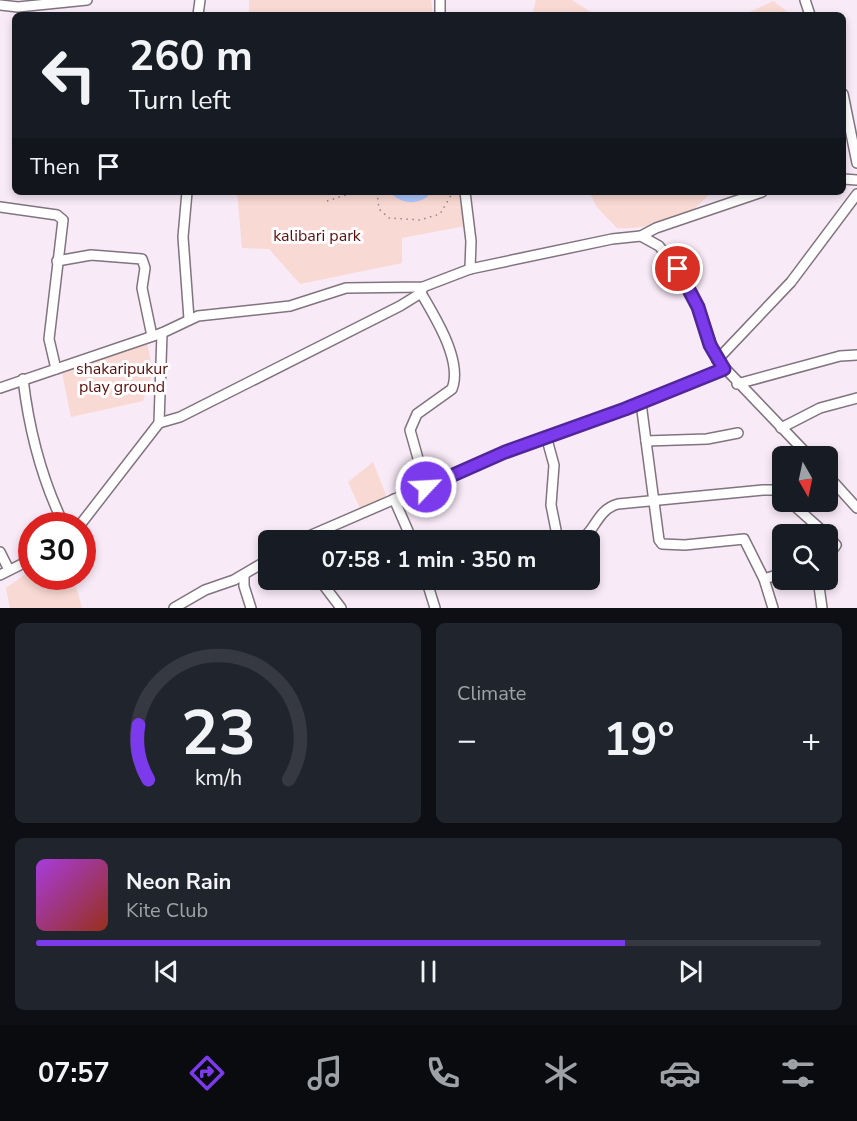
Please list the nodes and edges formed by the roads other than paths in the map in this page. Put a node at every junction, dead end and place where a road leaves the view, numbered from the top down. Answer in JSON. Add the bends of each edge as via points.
{"nodes":[{"id":1,"x":87,"y":0,"type":"edge"},
{"id":2,"x":0,"y":5,"type":"edge"},
{"id":3,"x":846,"y":109,"type":"edge"},
{"id":4,"x":857,"y":163,"type":"edge"},
{"id":5,"x":857,"y":194,"type":"edge"},
{"id":6,"x":187,"y":195,"type":"edge"},
{"id":7,"x":465,"y":195,"type":"edge"},
{"id":8,"x":753,"y":195,"type":"edge"},
{"id":9,"x":0,"y":207,"type":"edge"},
{"id":10,"x":640,"y":236,"type":"junction"},
{"id":11,"x":57,"y":261,"type":"junction"},
{"id":12,"x":470,"y":269,"type":"junction"},
{"id":13,"x":422,"y":290,"type":"junction"},
{"id":14,"x":189,"y":319,"type":"junction"},
{"id":15,"x":162,"y":333,"type":"junction"},
{"id":16,"x":152,"y":336,"type":"junction"},
{"id":17,"x":857,"y":355,"type":"edge"},
{"id":18,"x":717,"y":360,"type":"junction"},
{"id":19,"x":56,"y":369,"type":"junction"},
{"id":20,"x":724,"y":369,"type":"junction"},
{"id":21,"x":23,"y":379,"type":"junction"},
{"id":22,"x":737,"y":384,"type":"junction"},
{"id":23,"x":0,"y":388,"type":"edge"},
{"id":24,"x":857,"y":398,"type":"edge"},
{"id":25,"x":641,"y":403,"type":"junction"},
{"id":26,"x":159,"y":423,"type":"junction"},
{"id":27,"x":781,"y":428,"type":"junction"},
{"id":28,"x":738,"y":433,"type":"dead end"},
{"id":29,"x":546,"y":436,"type":"junction"},
{"id":30,"x":646,"y":441,"type":"junction"},
{"id":31,"x":799,"y":446,"type":"edge"},
{"id":32,"x":426,"y":487,"type":"junction"},
{"id":33,"x":838,"y":487,"type":"edge"},
{"id":34,"x":772,"y":490,"type":"edge"},
{"id":35,"x":394,"y":499,"type":"junction"},
{"id":36,"x":654,"y":499,"type":"junction"},
{"id":37,"x":857,"y":508,"type":"edge"},
{"id":38,"x":58,"y":512,"type":"edge"},
{"id":39,"x":90,"y":512,"type":"edge"},
{"id":40,"x":801,"y":512,"type":"edge"},
{"id":41,"x":815,"y":524,"type":"edge"},
{"id":42,"x":323,"y":530,"type":"edge"},
{"id":43,"x":408,"y":530,"type":"edge"},
{"id":44,"x":556,"y":530,"type":"edge"},
{"id":45,"x":591,"y":530,"type":"edge"},
{"id":46,"x":0,"y":552,"type":"edge"},
{"id":47,"x":18,"y":566,"type":"edge"},
{"id":48,"x":258,"y":566,"type":"edge"},
{"id":49,"x":4,"y":573,"type":"edge"},
{"id":50,"x":244,"y":575,"type":"junction"},
{"id":51,"x":772,"y":576,"type":"edge"},
{"id":52,"x":764,"y":579,"type":"junction"},
{"id":53,"x":327,"y":590,"type":"edge"},
{"id":54,"x":429,"y":590,"type":"edge"},
{"id":55,"x":820,"y":590,"type":"edge"},
{"id":56,"x":174,"y":608,"type":"edge"},
{"id":57,"x":251,"y":608,"type":"edge"},
{"id":58,"x":341,"y":608,"type":"edge"},
{"id":59,"x":435,"y":608,"type":"edge"},
{"id":60,"x":773,"y":608,"type":"edge"},
{"id":61,"x":822,"y":608,"type":"edge"}],
"edges":[{"from":1,"to":2,"type":"street","via":[[18,7]]},
{"from":3,"to":4,"type":"street"},
{"from":5,"to":18,"type":"street","via":[[790,282]]},
{"from":6,"to":14,"type":"street","via":[[183,237]]},
{"from":7,"to":12,"type":"street"},
{"from":8,"to":10,"type":"street"},
{"from":9,"to":11,"type":"street","via":[[61,216],[64,224]]},
{"from":10,"to":12,"type":"street"},
{"from":10,"to":18,"type":"street","via":[[659,246],[678,269],[698,307]]},
{"from":11,"to":16,"type":"street","via":[[91,255],[142,259],[146,268],[142,288]]},
{"from":11,"to":19,"type":"street","via":[[50,339]]},
{"from":12,"to":13,"type":"street"},
{"from":13,"to":14,"type":"street","via":[[346,288],[290,306]]},
{"from":13,"to":26,"type":"street","via":[[400,306],[180,417]]},
{"from":13,"to":32,"type":"street","via":[[439,323],[455,376],[452,389],[417,414],[410,430]]},
{"from":14,"to":15,"type":"street"},
{"from":15,"to":16,"type":"street"},
{"from":15,"to":26,"type":"street"},
{"from":16,"to":19,"type":"street"},
{"from":17,"to":22,"type":"street","via":[[840,356]]},
{"from":18,"to":20,"type":"street"},
{"from":19,"to":21,"type":"street"},
{"from":20,"to":22,"type":"street"},
{"from":20,"to":25,"type":"street"},
{"from":21,"to":23,"type":"street"},
{"from":21,"to":38,"type":"street","via":[[33,442]]},
{"from":22,"to":27,"type":"street"},
{"from":24,"to":27,"type":"street","via":[[820,408]]},
{"from":25,"to":29,"type":"street"},
{"from":25,"to":30,"type":"street"},
{"from":26,"to":39,"type":"street"},
{"from":27,"to":31,"type":"street"},
{"from":28,"to":30,"type":"street","via":[[707,439]]},
{"from":29,"to":32,"type":"street"},
{"from":29,"to":44,"type":"street","via":[[554,465],[551,505]]},
{"from":30,"to":36,"type":"street"},
{"from":32,"to":35,"type":"street"},
{"from":33,"to":37,"type":"street"},
{"from":34,"to":36,"type":"street"},
{"from":35,"to":42,"type":"street"},
{"from":35,"to":43,"type":"street"},
{"from":36,"to":45,"type":"street","via":[[609,506]]},
{"from":36,"to":52,"type":"street","via":[[657,534],[662,544],[744,539]]},
{"from":40,"to":41,"type":"street"},
{"from":46,"to":49,"type":"street"},
{"from":47,"to":49,"type":"street"},
{"from":48,"to":50,"type":"street"},
{"from":50,"to":56,"type":"street","via":[[205,590]]},
{"from":50,"to":57,"type":"street"},
{"from":51,"to":52,"type":"street"},
{"from":52,"to":60,"type":"street"},
{"from":53,"to":58,"type":"street"},
{"from":54,"to":59,"type":"street"},
{"from":55,"to":61,"type":"street"}]}
